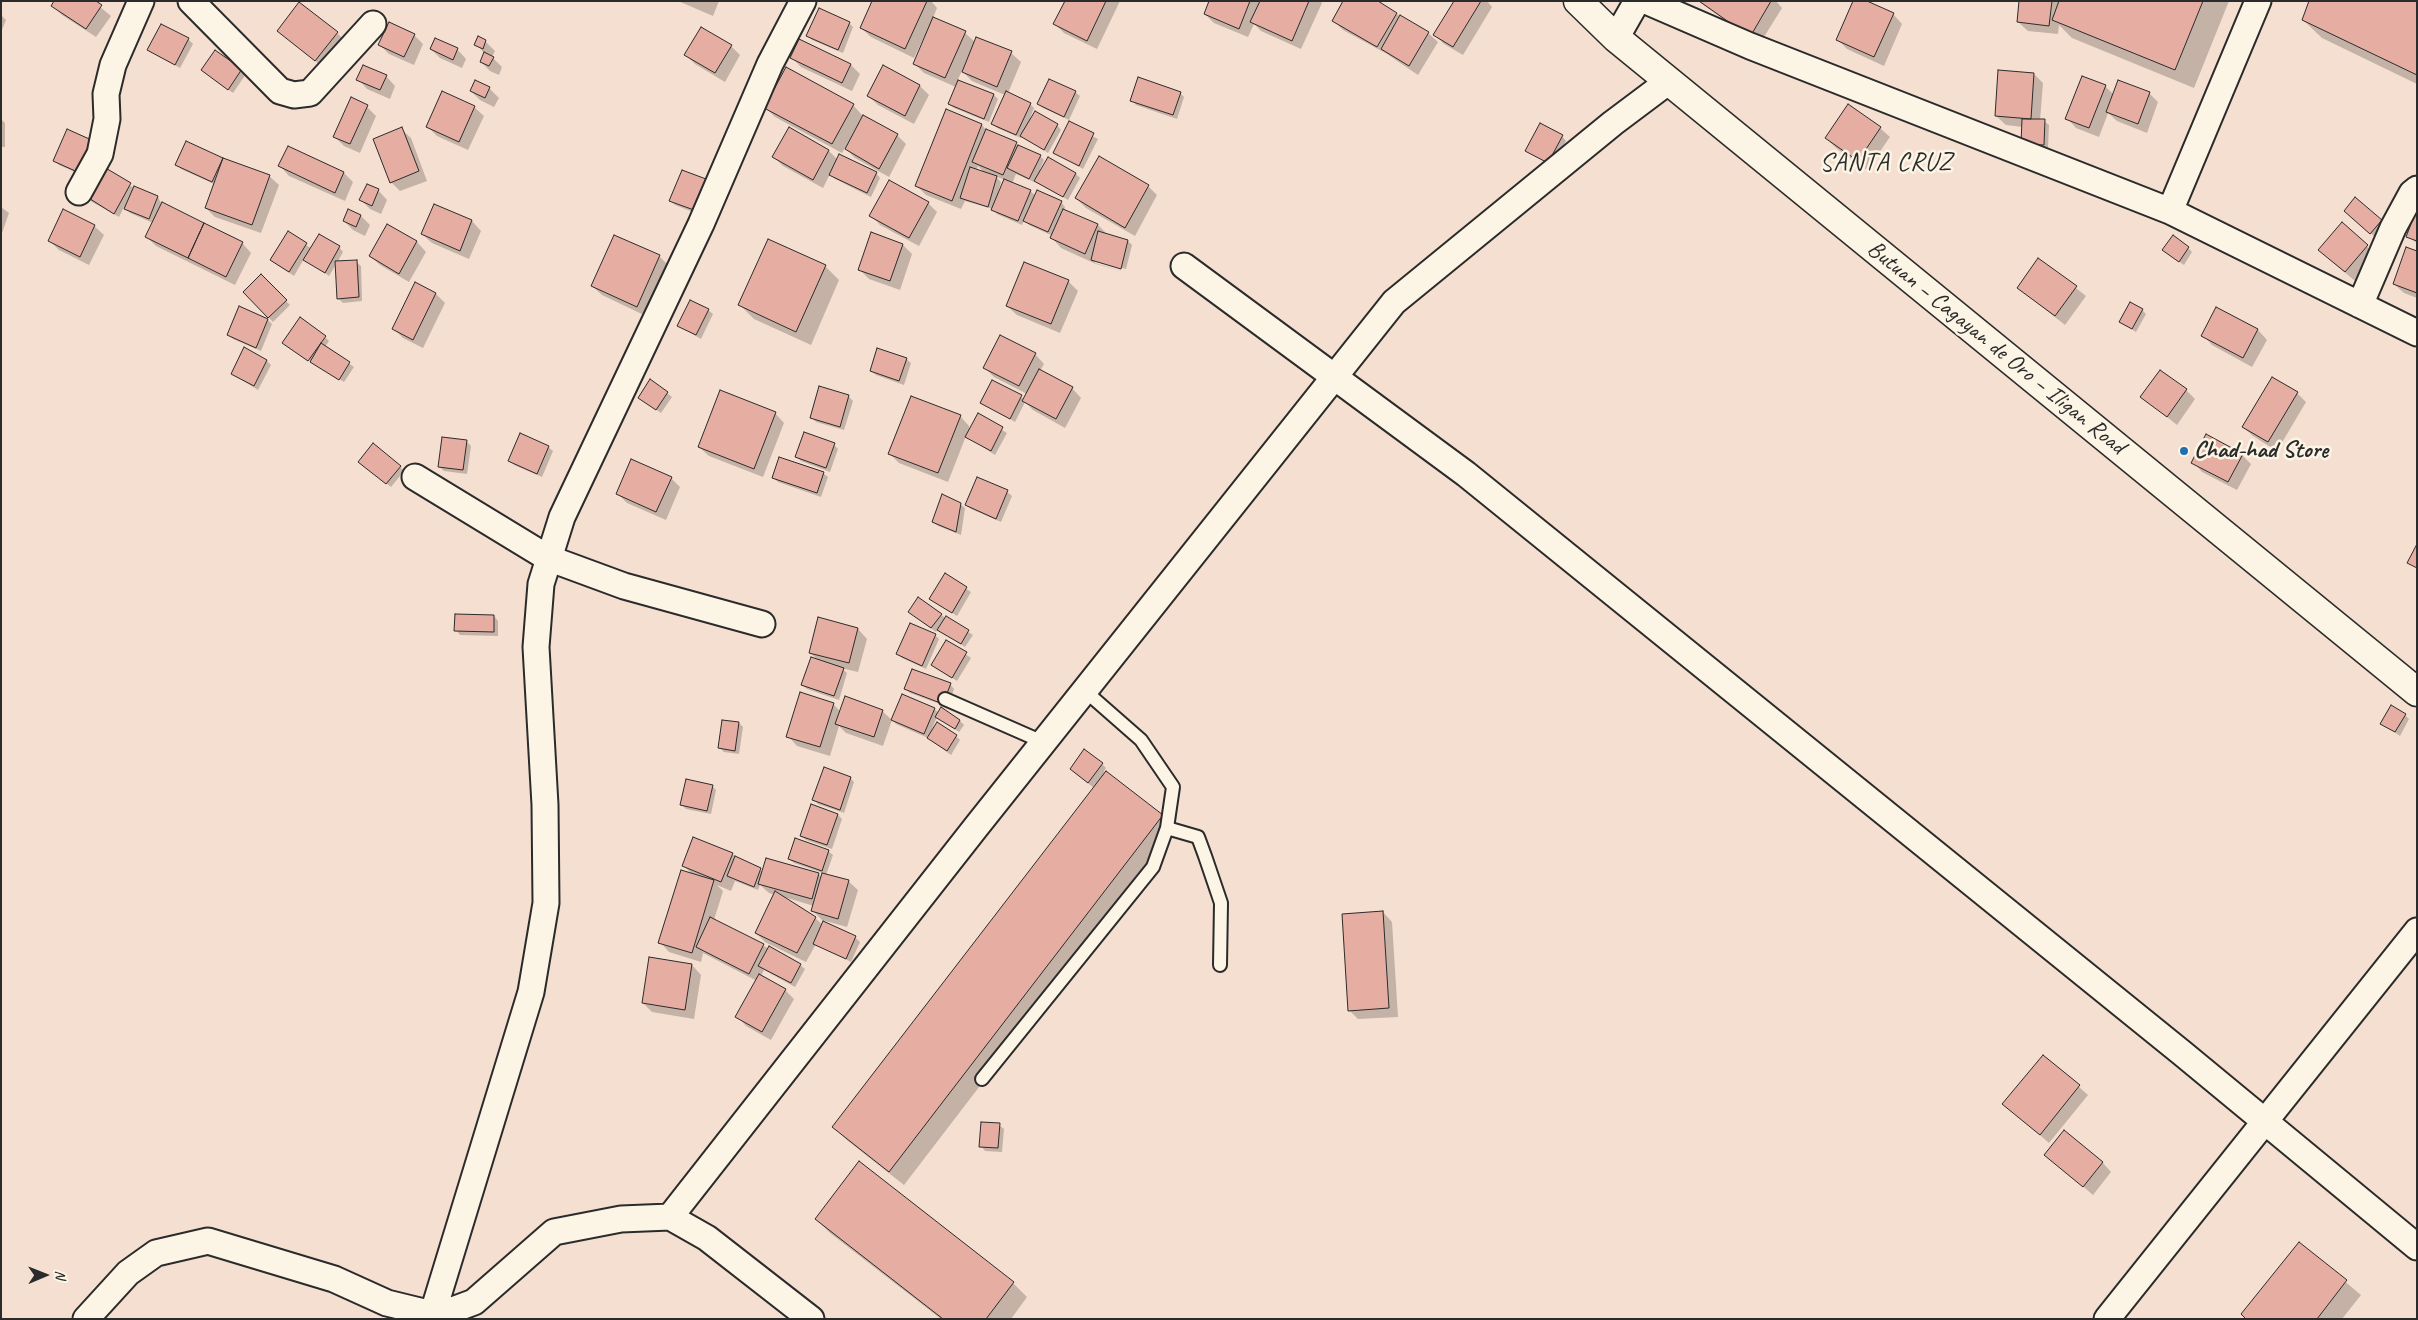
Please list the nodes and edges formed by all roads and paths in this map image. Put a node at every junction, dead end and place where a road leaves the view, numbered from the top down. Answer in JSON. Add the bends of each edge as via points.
{"nodes":[{"id":1,"x":141,"y":1,"type":"edge"},
{"id":2,"x":190,"y":1,"type":"edge"},
{"id":3,"x":803,"y":1,"type":"edge"},
{"id":4,"x":1578,"y":1,"type":"edge"},
{"id":5,"x":1637,"y":1,"type":"edge"},
{"id":6,"x":1646,"y":1,"type":"edge"},
{"id":7,"x":2258,"y":1,"type":"edge"},
{"id":8,"x":373,"y":24,"type":"dead end"},
{"id":9,"x":1616,"y":38,"type":"junction"},
{"id":10,"x":1669,"y":81,"type":"junction"},
{"id":11,"x":2417,"y":189,"type":"edge"},
{"id":12,"x":79,"y":192,"type":"dead end"},
{"id":13,"x":2170,"y":211,"type":"junction"},
{"id":14,"x":1184,"y":266,"type":"dead end"},
{"id":15,"x":2360,"y":305,"type":"junction"},
{"id":16,"x":2417,"y":333,"type":"edge"},
{"id":17,"x":1332,"y":377,"type":"junction"},
{"id":18,"x":415,"y":477,"type":"dead end"},
{"id":19,"x":548,"y":558,"type":"junction"},
{"id":20,"x":762,"y":624,"type":"dead end"},
{"id":21,"x":1084,"y":690,"type":"junction"},
{"id":22,"x":2417,"y":692,"type":"edge"},
{"id":23,"x":945,"y":698,"type":"dead end"},
{"id":24,"x":1043,"y":742,"type":"junction"},
{"id":25,"x":1168,"y":828,"type":"junction"},
{"id":26,"x":2417,"y":931,"type":"edge"},
{"id":27,"x":1220,"y":965,"type":"dead end"},
{"id":28,"x":982,"y":1080,"type":"dead end"},
{"id":29,"x":2263,"y":1121,"type":"junction"},
{"id":30,"x":670,"y":1217,"type":"junction"},
{"id":31,"x":2417,"y":1247,"type":"edge"},
{"id":32,"x":431,"y":1316,"type":"edge"},
{"id":33,"x":86,"y":1319,"type":"edge"},
{"id":34,"x":811,"y":1319,"type":"edge"},
{"id":35,"x":2107,"y":1319,"type":"edge"}],
"edges":[{"from":1,"to":12,"type":"street","via":[[112,65],[100,154]]},
{"from":2,"to":8,"type":"street","via":[[280,91],[294,95],[310,93]]},
{"from":3,"to":19,"type":"street","via":[[770,64],[701,224],[562,517]]},
{"from":4,"to":9,"type":"highway","name":"Butuan – Cagayan de Oro – Iligan Road"},
{"from":5,"to":9,"type":"street"},
{"from":6,"to":13,"type":"street","via":[[1750,46]]},
{"from":7,"to":13,"type":"street"},
{"from":9,"to":10,"type":"highway","name":"Butuan – Cagayan de Oro – Iligan Road"},
{"from":10,"to":17,"type":"street","via":[[1394,302]]},
{"from":10,"to":22,"type":"highway","name":"Butuan – Cagayan de Oro – Iligan Road"},
{"from":11,"to":15,"type":"street","via":[[2393,228]]},
{"from":13,"to":15,"type":"street"},
{"from":14,"to":17,"type":"street"},
{"from":15,"to":16,"type":"street"},
{"from":17,"to":21,"type":"street"},
{"from":17,"to":29,"type":"street","via":[[1466,474]]},
{"from":18,"to":19,"type":"street"},
{"from":19,"to":20,"type":"street","via":[[624,586]]},
{"from":19,"to":32,"type":"street","via":[[540,584],[536,647],[545,804],[546,903],[532,992]]},
{"from":21,"to":24,"type":"street"},
{"from":21,"to":25,"type":"lane","via":[[1141,740],[1172,787]]},
{"from":23,"to":24,"type":"lane"},
{"from":24,"to":30,"type":"street"},
{"from":25,"to":27,"type":"lane","via":[[1198,838],[1205,856],[1221,903]]},
{"from":25,"to":28,"type":"lane","via":[[1153,867]]},
{"from":26,"to":29,"type":"street"},
{"from":29,"to":31,"type":"street"},
{"from":29,"to":35,"type":"street"},
{"from":30,"to":32,"type":"street","via":[[621,1219],[554,1232],[474,1302]]},
{"from":30,"to":34,"type":"street","via":[[708,1238]]},
{"from":32,"to":33,"type":"street","via":[[387,1303],[334,1280],[267,1257],[208,1241],[156,1253],[128,1273]]}]}
